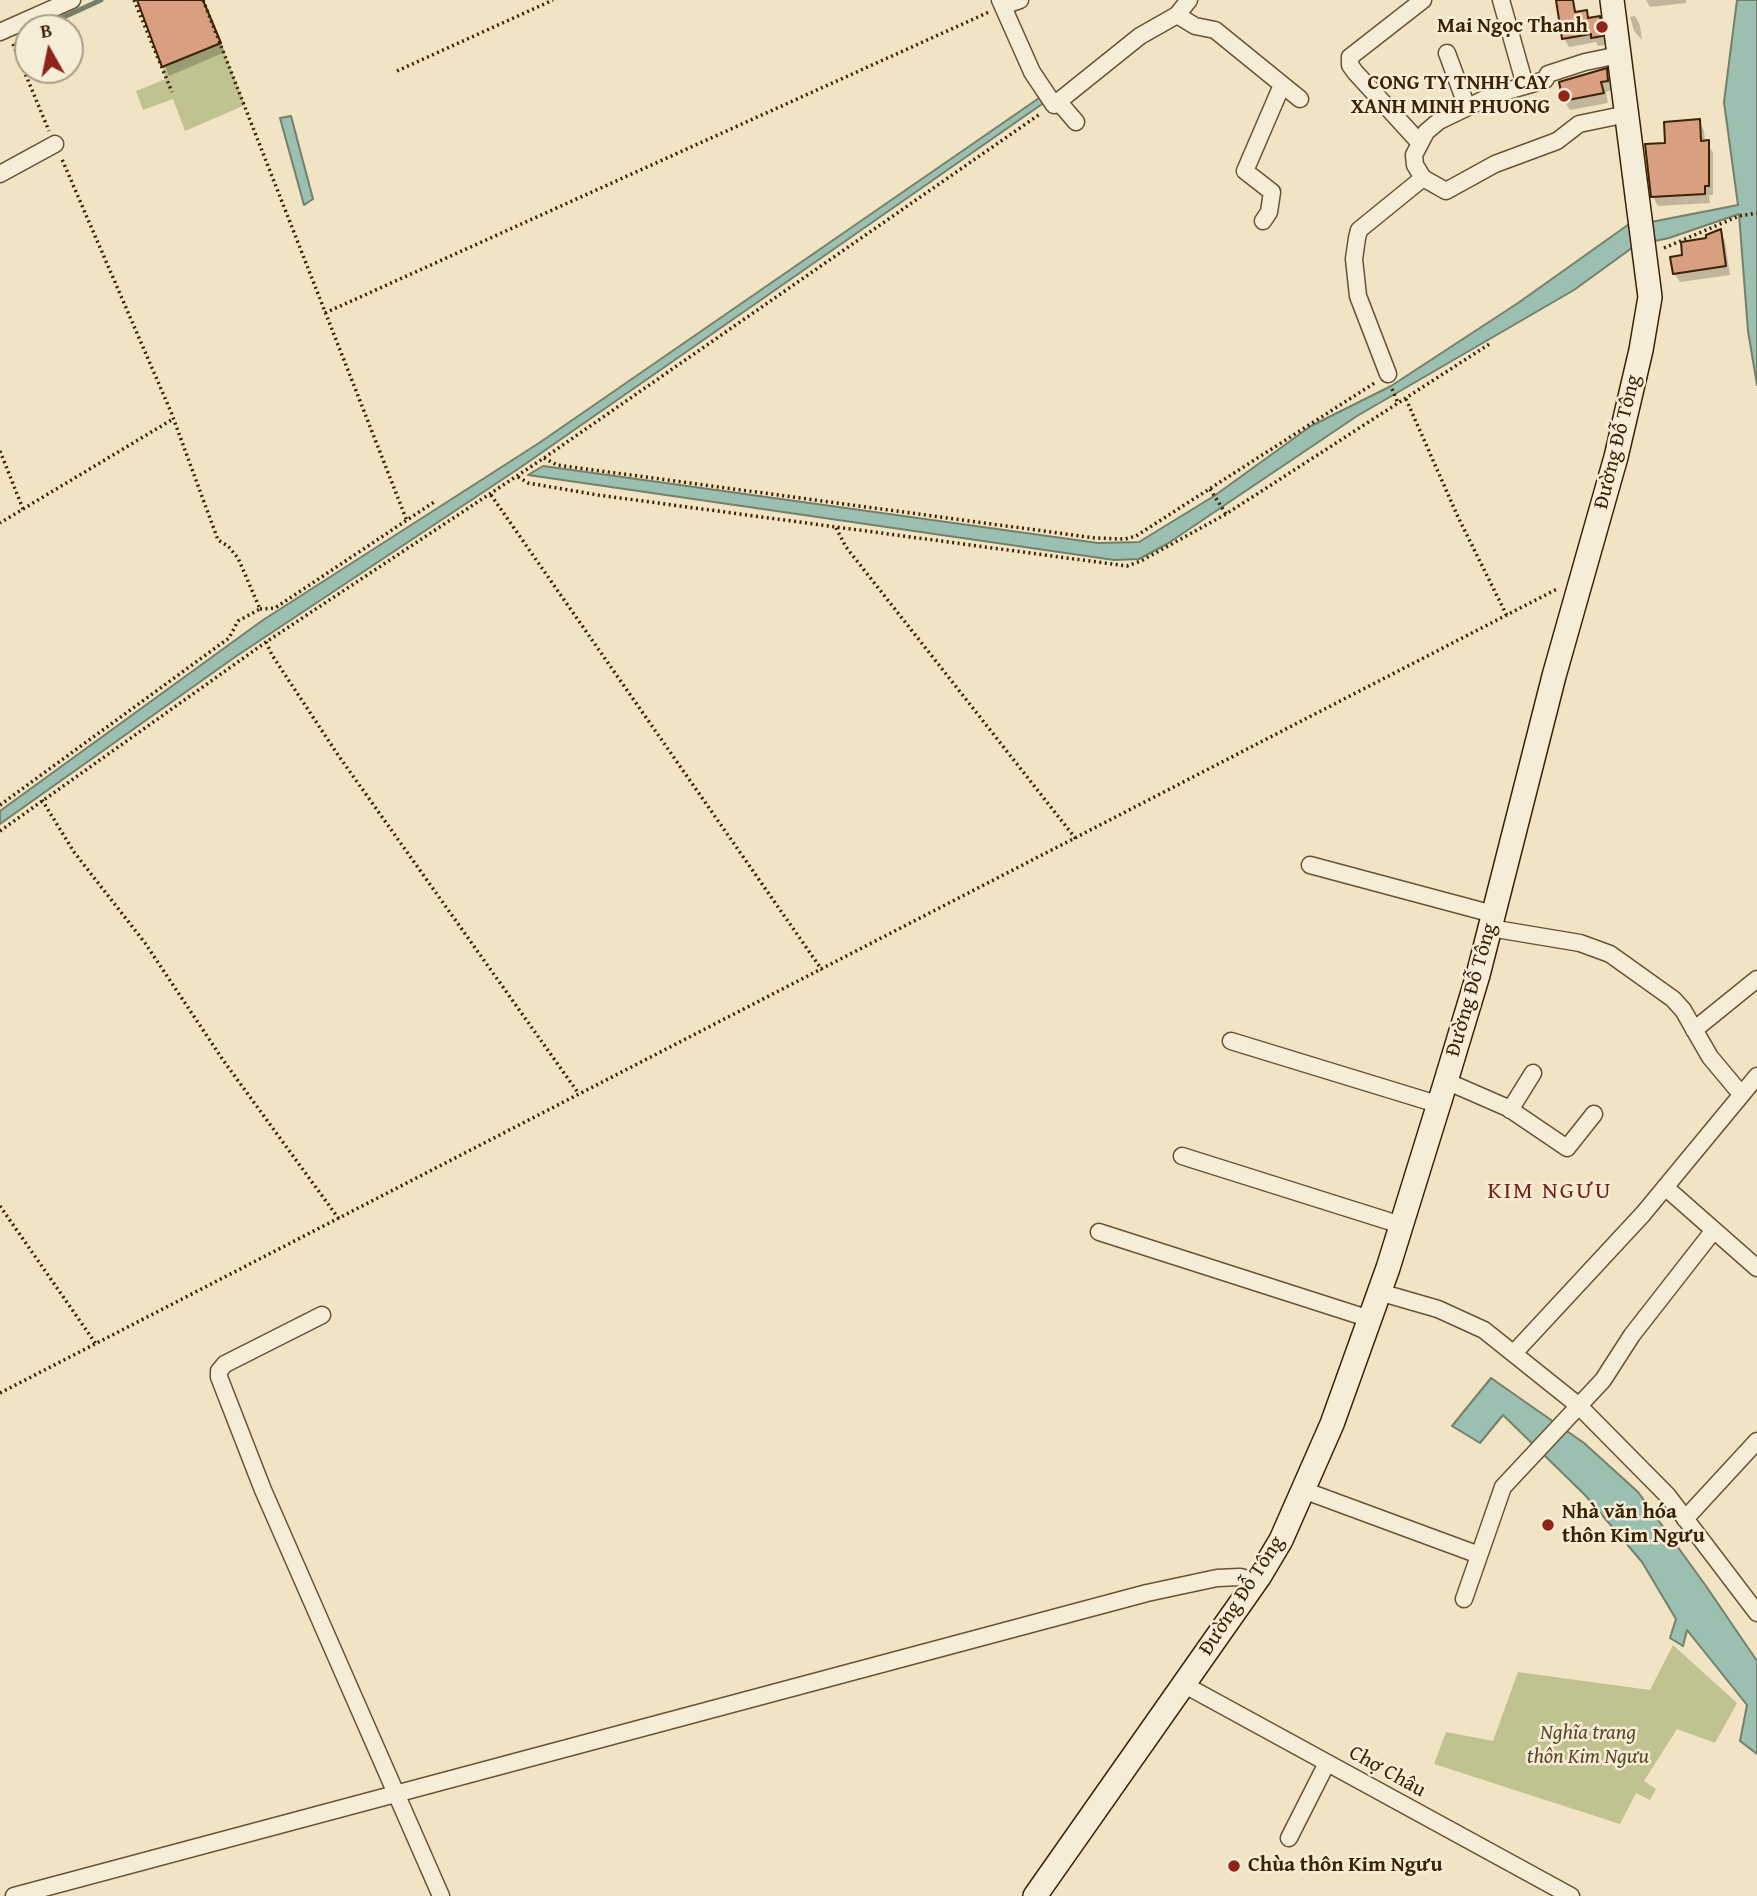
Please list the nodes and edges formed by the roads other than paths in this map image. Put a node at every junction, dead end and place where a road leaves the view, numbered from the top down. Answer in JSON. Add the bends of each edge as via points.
{"nodes":[{"id":1,"x":72,"y":0,"type":"edge"},
{"id":2,"x":1020,"y":0,"type":"edge"},
{"id":3,"x":1189,"y":0,"type":"edge"},
{"id":4,"x":1423,"y":0,"type":"edge"},
{"id":5,"x":1502,"y":0,"type":"edge"},
{"id":6,"x":1612,"y":0,"type":"edge"},
{"id":7,"x":1001,"y":3,"type":"edge"},
{"id":8,"x":1177,"y":15,"type":"junction"},
{"id":9,"x":2,"y":28,"type":"edge"},
{"id":10,"x":1447,"y":52,"type":"dead end"},
{"id":11,"x":1619,"y":55,"type":"junction"},
{"id":12,"x":1282,"y":85,"type":"junction"},
{"id":13,"x":1525,"y":85,"type":"junction"},
{"id":14,"x":1300,"y":99,"type":"dead end"},
{"id":15,"x":1056,"y":103,"type":"junction"},
{"id":16,"x":1466,"y":107,"type":"junction"},
{"id":17,"x":1627,"y":114,"type":"junction"},
{"id":18,"x":1076,"y":122,"type":"dead end"},
{"id":19,"x":1419,"y":142,"type":"junction"},
{"id":20,"x":55,"y":144,"type":"road end"},
{"id":21,"x":0,"y":174,"type":"edge"},
{"id":22,"x":1423,"y":178,"type":"junction"},
{"id":23,"x":1263,"y":221,"type":"dead end"},
{"id":24,"x":1388,"y":374,"type":"road end"},
{"id":25,"x":1310,"y":865,"type":"dead end"},
{"id":26,"x":1492,"y":921,"type":"junction"},
{"id":27,"x":1757,"y":979,"type":"edge"},
{"id":28,"x":1694,"y":1030,"type":"junction"},
{"id":29,"x":1231,"y":1041,"type":"dead end"},
{"id":30,"x":1533,"y":1073,"type":"dead end"},
{"id":31,"x":1757,"y":1076,"type":"edge"},
{"id":32,"x":1446,"y":1081,"type":"junction"},
{"id":33,"x":1741,"y":1094,"type":"junction"},
{"id":34,"x":1437,"y":1104,"type":"junction"},
{"id":35,"x":1510,"y":1110,"type":"junction"},
{"id":36,"x":1594,"y":1114,"type":"dead end"},
{"id":37,"x":1182,"y":1156,"type":"dead end"},
{"id":38,"x":1665,"y":1187,"type":"junction"},
{"id":39,"x":1401,"y":1225,"type":"junction"},
{"id":40,"x":1714,"y":1230,"type":"junction"},
{"id":41,"x":1099,"y":1232,"type":"dead end"},
{"id":42,"x":1755,"y":1264,"type":"edge"},
{"id":43,"x":1379,"y":1292,"type":"junction"},
{"id":44,"x":322,"y":1315,"type":"dead end"},
{"id":45,"x":1370,"y":1319,"type":"junction"},
{"id":46,"x":1514,"y":1353,"type":"junction"},
{"id":47,"x":1575,"y":1411,"type":"junction"},
{"id":48,"x":1757,"y":1441,"type":"edge"},
{"id":49,"x":1303,"y":1490,"type":"junction"},
{"id":50,"x":1685,"y":1519,"type":"junction"},
{"id":51,"x":1479,"y":1555,"type":"junction"},
{"id":52,"x":1255,"y":1581,"type":"junction"},
{"id":53,"x":1464,"y":1599,"type":"dead end"},
{"id":54,"x":1757,"y":1613,"type":"edge"},
{"id":55,"x":1183,"y":1684,"type":"junction"},
{"id":56,"x":1327,"y":1763,"type":"junction"},
{"id":57,"x":397,"y":1794,"type":"junction"},
{"id":58,"x":1289,"y":1838,"type":"dead end"},
{"id":59,"x":14,"y":1896,"type":"edge"},
{"id":60,"x":441,"y":1896,"type":"edge"},
{"id":61,"x":1035,"y":1896,"type":"edge"},
{"id":62,"x":1570,"y":1896,"type":"edge"}],
"edges":[{"from":1,"to":9,"type":"street"},
{"from":2,"to":7,"type":"street"},
{"from":3,"to":8,"type":"street"},
{"from":4,"to":19,"type":"street","via":[[1350,57],[1355,72]]},
{"from":5,"to":13,"type":"street"},
{"from":6,"to":11,"type":"main road","name":"Đường Đỗ Tông"},
{"from":7,"to":15,"type":"street","via":[[1032,72]]},
{"from":8,"to":12,"type":"street","via":[[1195,26],[1215,30]]},
{"from":8,"to":15,"type":"street","via":[[1140,36]]},
{"from":10,"to":16,"type":"street"},
{"from":11,"to":13,"type":"street","via":[[1585,62]]},
{"from":11,"to":17,"type":"main road","name":"Đường Đỗ Tông"},
{"from":12,"to":14,"type":"street"},
{"from":12,"to":23,"type":"street","via":[[1245,171],[1272,192]]},
{"from":13,"to":16,"type":"street"},
{"from":15,"to":18,"type":"street"},
{"from":16,"to":19,"type":"street","via":[[1439,121]]},
{"from":17,"to":22,"type":"street","via":[[1579,124],[1557,141],[1495,164],[1446,191]]},
{"from":17,"to":26,"type":"main road","name":"Đường Đỗ Tông","via":[[1650,297],[1616,457]]},
{"from":19,"to":22,"type":"street","via":[[1413,155]]},
{"from":20,"to":21,"type":"street"},
{"from":22,"to":24,"type":"street","via":[[1359,230],[1357,238],[1358,296]]},
{"from":25,"to":26,"type":"street"},
{"from":26,"to":28,"type":"street","via":[[1610,954],[1673,999]]},
{"from":26,"to":32,"type":"main road","name":"Đường Đỗ Tông"},
{"from":27,"to":28,"type":"street"},
{"from":28,"to":33,"type":"street"},
{"from":29,"to":34,"type":"street"},
{"from":30,"to":35,"type":"street"},
{"from":31,"to":33,"type":"street"},
{"from":32,"to":34,"type":"main road","name":"Đường Đỗ Tông"},
{"from":32,"to":35,"type":"street"},
{"from":33,"to":38,"type":"street"},
{"from":34,"to":39,"type":"main road","name":"Đường Đỗ Tông"},
{"from":35,"to":36,"type":"street","via":[[1567,1148]]},
{"from":37,"to":39,"type":"street"},
{"from":38,"to":40,"type":"street"},
{"from":38,"to":46,"type":"street"},
{"from":39,"to":43,"type":"main road","name":"Đường Đỗ Tông"},
{"from":40,"to":42,"type":"street"},
{"from":40,"to":47,"type":"street"},
{"from":41,"to":45,"type":"street"},
{"from":43,"to":45,"type":"main road","name":"Đường Đỗ Tông"},
{"from":43,"to":46,"type":"street","via":[[1438,1309],[1484,1330]]},
{"from":44,"to":57,"type":"street","via":[[225,1364],[219,1377],[263,1490]]},
{"from":45,"to":49,"type":"main road","name":"Đường Đỗ Tông"},
{"from":46,"to":47,"type":"street"},
{"from":47,"to":50,"type":"street","via":[[1668,1496]]},
{"from":47,"to":51,"type":"street","via":[[1503,1487]]},
{"from":48,"to":50,"type":"street"},
{"from":49,"to":51,"type":"street"},
{"from":49,"to":52,"type":"main road","name":"Đường Đỗ Tông","via":[[1281,1540]]},
{"from":50,"to":54,"type":"street"},
{"from":51,"to":53,"type":"street"},
{"from":52,"to":55,"type":"main road","name":"Đường Đỗ Tông"},
{"from":52,"to":57,"type":"street","via":[[1232,1577],[1158,1590]]},
{"from":55,"to":56,"type":"street","name":"Chợ Châu"},
{"from":55,"to":61,"type":"main road","name":"Đường Đỗ Tông"},
{"from":56,"to":58,"type":"street"},
{"from":56,"to":62,"type":"street","name":"Chợ Châu"},
{"from":57,"to":59,"type":"street"},
{"from":57,"to":60,"type":"street"}]}
